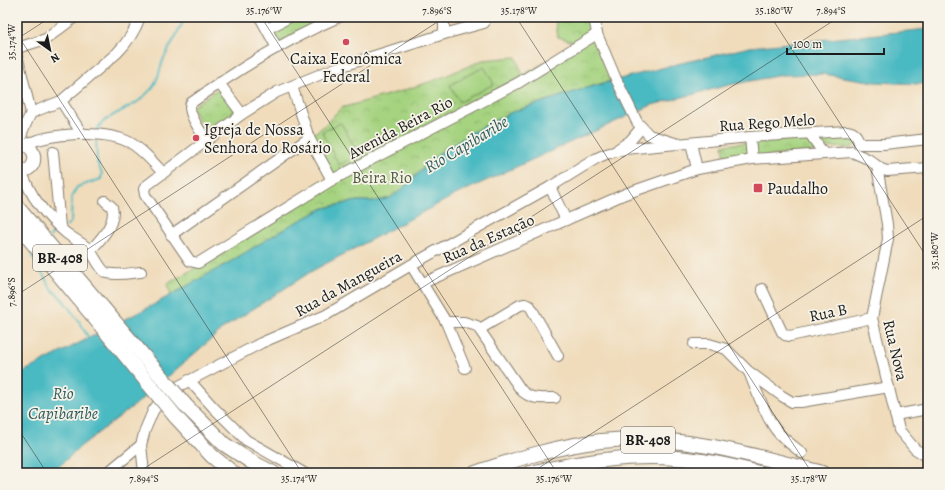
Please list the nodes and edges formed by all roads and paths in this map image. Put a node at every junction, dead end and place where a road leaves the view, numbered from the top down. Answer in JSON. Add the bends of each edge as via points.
{"nodes":[{"id":1,"x":75,"y":17,"type":"edge"},
{"id":2,"x":140,"y":17,"type":"edge"},
{"id":3,"x":260,"y":17,"type":"edge"},
{"id":4,"x":290,"y":17,"type":"edge"},
{"id":5,"x":339,"y":17,"type":"edge"},
{"id":6,"x":444,"y":17,"type":"edge"},
{"id":7,"x":594,"y":17,"type":"edge"},
{"id":8,"x":322,"y":20,"type":"edge"},
{"id":9,"x":484,"y":23,"type":"dead end"},
{"id":10,"x":268,"y":29,"type":"junction"},
{"id":11,"x":444,"y":34,"type":"junction"},
{"id":12,"x":597,"y":34,"type":"junction"},
{"id":13,"x":17,"y":48,"type":"edge"},
{"id":14,"x":277,"y":48,"type":"junction"},
{"id":15,"x":17,"y":55,"type":"edge"},
{"id":16,"x":219,"y":83,"type":"junction"},
{"id":17,"x":292,"y":86,"type":"junction"},
{"id":18,"x":61,"y":101,"type":"junction"},
{"id":19,"x":31,"y":113,"type":"junction"},
{"id":20,"x":242,"y":114,"type":"junction"},
{"id":21,"x":639,"y":125,"type":"junction"},
{"id":22,"x":92,"y":134,"type":"junction"},
{"id":23,"x":810,"y":134,"type":"junction"},
{"id":24,"x":750,"y":137,"type":"junction"},
{"id":25,"x":309,"y":138,"type":"junction"},
{"id":26,"x":928,"y":139,"type":"edge"},
{"id":27,"x":206,"y":140,"type":"junction"},
{"id":28,"x":687,"y":144,"type":"junction"},
{"id":29,"x":20,"y":145,"type":"edge"},
{"id":30,"x":856,"y":148,"type":"junction"},
{"id":31,"x":53,"y":152,"type":"dead end"},
{"id":32,"x":614,"y":152,"type":"junction"},
{"id":33,"x":824,"y":154,"type":"junction"},
{"id":34,"x":752,"y":159,"type":"junction"},
{"id":35,"x":877,"y":166,"type":"junction"},
{"id":36,"x":928,"y":168,"type":"edge"},
{"id":37,"x":697,"y":169,"type":"junction"},
{"id":38,"x":19,"y":172,"type":"edge"},
{"id":39,"x":164,"y":173,"type":"junction"},
{"id":40,"x":332,"y":180,"type":"junction"},
{"id":41,"x":550,"y":187,"type":"junction"},
{"id":42,"x":105,"y":201,"type":"dead end"},
{"id":43,"x":17,"y":208,"type":"edge"},
{"id":44,"x":566,"y":220,"type":"junction"},
{"id":45,"x":17,"y":224,"type":"edge"},
{"id":46,"x":60,"y":227,"type":"junction"},
{"id":47,"x":171,"y":235,"type":"junction"},
{"id":48,"x":90,"y":251,"type":"junction"},
{"id":49,"x":411,"y":265,"type":"junction"},
{"id":50,"x":141,"y":272,"type":"dead end"},
{"id":51,"x":423,"y":283,"type":"junction"},
{"id":52,"x":762,"y":289,"type":"dead end"},
{"id":53,"x":98,"y":312,"type":"junction"},
{"id":54,"x":872,"y":318,"type":"junction"},
{"id":55,"x":446,"y":322,"type":"junction"},
{"id":56,"x":480,"y":329,"type":"junction"},
{"id":57,"x":694,"y":344,"type":"dead end"},
{"id":58,"x":558,"y":356,"type":"dead end"},
{"id":59,"x":465,"y":368,"type":"dead end"},
{"id":60,"x":748,"y":371,"type":"junction"},
{"id":61,"x":189,"y":380,"type":"junction"},
{"id":62,"x":889,"y":387,"type":"junction"},
{"id":63,"x":555,"y":398,"type":"dead end"},
{"id":64,"x":928,"y":409,"type":"edge"},
{"id":65,"x":895,"y":415,"type":"junction"},
{"id":66,"x":141,"y":445,"type":"junction"},
{"id":67,"x":802,"y":453,"type":"dead end"},
{"id":68,"x":928,"y":458,"type":"edge"},
{"id":69,"x":741,"y":471,"type":"edge"},
{"id":70,"x":107,"y":473,"type":"edge"},
{"id":71,"x":144,"y":473,"type":"edge"},
{"id":72,"x":232,"y":473,"type":"edge"},
{"id":73,"x":273,"y":473,"type":"edge"},
{"id":74,"x":304,"y":473,"type":"edge"},
{"id":75,"x":475,"y":473,"type":"edge"},
{"id":76,"x":530,"y":473,"type":"edge"},
{"id":77,"x":760,"y":473,"type":"edge"},
{"id":78,"x":822,"y":473,"type":"edge"}],
"edges":[{"from":1,"to":13,"type":"street","via":[[46,39]]},
{"from":2,"to":18,"type":"street","via":[[125,45]]},
{"from":3,"to":10,"type":"street"},
{"from":4,"to":10,"type":"street"},
{"from":5,"to":8,"type":"street"},
{"from":6,"to":11,"type":"street"},
{"from":7,"to":12,"type":"street"},
{"from":8,"to":14,"type":"street"},
{"from":9,"to":11,"type":"street"},
{"from":10,"to":14,"type":"street"},
{"from":11,"to":17,"type":"street","via":[[336,68]]},
{"from":12,"to":21,"type":"street"},
{"from":12,"to":40,"type":"street","name":"Avenida Beira Rio","via":[[518,83]]},
{"from":14,"to":16,"type":"street"},
{"from":15,"to":19,"type":"street"},
{"from":16,"to":20,"type":"street"},
{"from":16,"to":27,"type":"street","via":[[190,105],[192,115]]},
{"from":17,"to":20,"type":"street","via":[[277,92]]},
{"from":17,"to":25,"type":"street"},
{"from":18,"to":19,"type":"street"},
{"from":18,"to":22,"type":"street"},
{"from":19,"to":29,"type":"street","via":[[23,130]]},
{"from":20,"to":27,"type":"street"},
{"from":21,"to":28,"type":"street","via":[[649,135]]},
{"from":21,"to":32,"type":"street","via":[[630,140]]},
{"from":22,"to":29,"type":"street","via":[[42,139]]},
{"from":22,"to":39,"type":"street","via":[[130,142]]},
{"from":23,"to":24,"type":"street","name":"Rua Rego Melo"},
{"from":23,"to":30,"type":"street","name":"Rua Rego Melo","via":[[847,131],[854,133],[858,137]]},
{"from":23,"to":33,"type":"street"},
{"from":24,"to":28,"type":"street","name":"Rua Rego Melo"},
{"from":24,"to":34,"type":"street"},
{"from":25,"to":40,"type":"street"},
{"from":25,"to":47,"type":"street"},
{"from":26,"to":30,"type":"street","name":"Rua da Estação"},
{"from":27,"to":39,"type":"street"},
{"from":28,"to":32,"type":"street","name":"Rua Rego Melo"},
{"from":28,"to":37,"type":"street"},
{"from":29,"to":38,"type":"main road","via":[[32,150],[35,158],[30,169]]},
{"from":30,"to":33,"type":"street","name":"Rua da Estação"},
{"from":30,"to":35,"type":"street"},
{"from":31,"to":46,"type":"street"},
{"from":32,"to":41,"type":"street","name":"Rua da Mangueira","via":[[597,158]]},
{"from":33,"to":34,"type":"street","name":"Rua da Estação"},
{"from":34,"to":37,"type":"street","name":"Rua da Estação"},
{"from":35,"to":36,"type":"street","via":[[887,171]]},
{"from":35,"to":54,"type":"street","name":"Rua Nova","via":[[888,239]]},
{"from":37,"to":44,"type":"street","name":"Rua da Estação","via":[[624,194]]},
{"from":38,"to":46,"type":"street","via":[[36,201]]},
{"from":39,"to":47,"type":"street","name":"Avenida Beira Rio","via":[[144,188],[146,196]]},
{"from":40,"to":47,"type":"street","name":"Avenida Beira Rio","via":[[198,263],[190,261]]},
{"from":41,"to":44,"type":"street"},
{"from":41,"to":49,"type":"street","name":"Rua da Mangueira"},
{"from":42,"to":48,"type":"street","via":[[112,207],[112,217],[104,235]]},
{"from":43,"to":53,"type":"highway","number":"BR-408"},
{"from":44,"to":51,"type":"street","name":"Rua da Estação"},
{"from":45,"to":53,"type":"highway","number":"BR-408"},
{"from":46,"to":48,"type":"street"},
{"from":48,"to":50,"type":"street","via":[[106,273]]},
{"from":49,"to":51,"type":"street"},
{"from":49,"to":61,"type":"street","name":"Rua da Mangueira","via":[[326,315],[261,343]]},
{"from":51,"to":55,"type":"street"},
{"from":52,"to":54,"type":"street","name":"Rua B","via":[[785,335]]},
{"from":53,"to":72,"type":"highway","number":"BR-408","bridge":true,"via":[[176,416],[212,456]]},
{"from":53,"to":73,"type":"highway","number":"BR-408","bridge":true,"via":[[224,444]]},
{"from":54,"to":62,"type":"street","name":"Rua Nova"},
{"from":55,"to":56,"type":"street","via":[[470,323]]},
{"from":55,"to":59,"type":"street"},
{"from":56,"to":58,"type":"street","via":[[525,304],[530,306]]},
{"from":56,"to":63,"type":"street","via":[[520,390],[535,398]]},
{"from":57,"to":60,"type":"street","via":[[709,344],[726,349]]},
{"from":60,"to":62,"type":"street","via":[[795,403]]},
{"from":60,"to":67,"type":"street","via":[[775,429]]},
{"from":61,"to":66,"type":"street","name":"Rua da Mangueira","via":[[158,404],[145,430]]},
{"from":61,"to":74,"type":"street","via":[[246,440]]},
{"from":62,"to":65,"type":"street","name":"Rua Nova"},
{"from":64,"to":65,"type":"street"},
{"from":65,"to":68,"type":"street","name":"Rua Nova","via":[[899,430],[915,449]]},
{"from":66,"to":70,"type":"street"},
{"from":66,"to":71,"type":"street"},
{"from":69,"to":76,"type":"highway","number":"BR-408","via":[[690,459],[650,457],[582,464]]},
{"from":69,"to":77,"type":"highway","number":"BR-408"},
{"from":75,"to":78,"type":"highway","number":"BR-408","via":[[572,446],[602,441],[660,440],[732,450]]}]}
